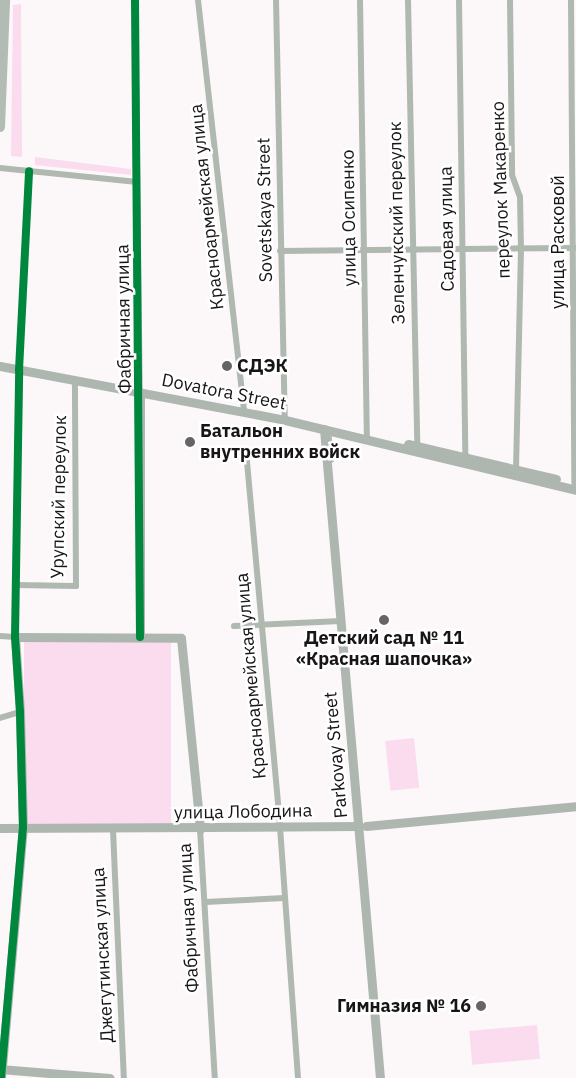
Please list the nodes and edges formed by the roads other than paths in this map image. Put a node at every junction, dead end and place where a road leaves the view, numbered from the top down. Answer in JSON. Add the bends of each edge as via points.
{"nodes":[{"id":1,"x":5,"y":0,"type":"edge"},
{"id":2,"x":135,"y":0,"type":"edge"},
{"id":3,"x":198,"y":0,"type":"edge"},
{"id":4,"x":276,"y":0,"type":"edge"},
{"id":5,"x":360,"y":0,"type":"edge"},
{"id":6,"x":408,"y":0,"type":"edge"},
{"id":7,"x":459,"y":0,"type":"edge"},
{"id":8,"x":510,"y":0,"type":"edge"},
{"id":9,"x":571,"y":0,"type":"edge"},
{"id":10,"x":0,"y":127,"type":"edge"},
{"id":11,"x":0,"y":168,"type":"edge"},
{"id":12,"x":29,"y":171,"type":"junction"},
{"id":13,"x":137,"y":182,"type":"junction"},
{"id":14,"x":411,"y":248,"type":"junction"},
{"id":15,"x":462,"y":248,"type":"junction"},
{"id":16,"x":574,"y":248,"type":"edge"},
{"id":17,"x":520,"y":249,"type":"junction"},
{"id":18,"x":364,"y":250,"type":"junction"},
{"id":19,"x":280,"y":251,"type":"junction"},
{"id":20,"x":0,"y":366,"type":"edge"},
{"id":21,"x":19,"y":370,"type":"junction"},
{"id":22,"x":75,"y":380,"type":"junction"},
{"id":23,"x":140,"y":392,"type":"junction"},
{"id":24,"x":244,"y":411,"type":"junction"},
{"id":25,"x":285,"y":420,"type":"junction"},
{"id":26,"x":326,"y":429,"type":"junction"},
{"id":27,"x":367,"y":435,"type":"junction"},
{"id":28,"x":417,"y":446,"type":"junction"},
{"id":29,"x":246,"y":451,"type":"dead end"},
{"id":30,"x":465,"y":457,"type":"junction"},
{"id":31,"x":331,"y":460,"type":"dead end"},
{"id":32,"x":516,"y":469,"type":"junction"},
{"id":33,"x":575,"y":486,"type":"edge"},
{"id":34,"x":16,"y":585,"type":"junction"},
{"id":35,"x":341,"y":621,"type":"junction"},
{"id":36,"x":260,"y":625,"type":"junction"},
{"id":37,"x":234,"y":626,"type":"dead end"},
{"id":38,"x":0,"y":636,"type":"edge"},
{"id":39,"x":14,"y":637,"type":"junction"},
{"id":40,"x":140,"y":637,"type":"junction"},
{"id":41,"x":20,"y":712,"type":"junction"},
{"id":42,"x":0,"y":718,"type":"edge"},
{"id":43,"x":576,"y":806,"type":"edge"},
{"id":44,"x":363,"y":826,"type":"junction"},
{"id":45,"x":280,"y":827,"type":"junction"},
{"id":46,"x":0,"y":828,"type":"edge"},
{"id":47,"x":23,"y":828,"type":"junction"},
{"id":48,"x":200,"y":829,"type":"junction"},
{"id":49,"x":113,"y":830,"type":"junction"},
{"id":50,"x":285,"y":898,"type":"junction"},
{"id":51,"x":205,"y":902,"type":"junction"},
{"id":52,"x":1,"y":1072,"type":"edge"},
{"id":53,"x":110,"y":1078,"type":"edge"},
{"id":54,"x":124,"y":1078,"type":"edge"},
{"id":55,"x":215,"y":1078,"type":"edge"},
{"id":56,"x":298,"y":1078,"type":"edge"},
{"id":57,"x":380,"y":1078,"type":"edge"}],
"edges":[{"from":1,"to":10,"type":"main road"},
{"from":2,"to":13,"type":"street","name":"Фабричная улица"},
{"from":3,"to":24,"type":"street","name":"Красноармейская улица"},
{"from":4,"to":19,"type":"street","name":"Sovetskaya Street"},
{"from":5,"to":18,"type":"street","name":"улица Осипенко"},
{"from":6,"to":14,"type":"street","name":"Зеленчукский переулок"},
{"from":7,"to":15,"type":"street","name":"Садовая улица"},
{"from":8,"to":17,"type":"street","name":"переулок Макаренко","via":[[512,175],[520,197]]},
{"from":9,"to":16,"type":"street","name":"улица Расковой"},
{"from":11,"to":12,"type":"street"},
{"from":12,"to":13,"type":"street"},
{"from":12,"to":21,"type":"street"},
{"from":13,"to":23,"type":"street","name":"Фабричная улица"},
{"from":14,"to":15,"type":"street"},
{"from":14,"to":18,"type":"street"},
{"from":14,"to":28,"type":"street","name":"Зеленчукский переулок"},
{"from":15,"to":17,"type":"street"},
{"from":15,"to":30,"type":"street","name":"Садовая улица"},
{"from":16,"to":17,"type":"street"},
{"from":16,"to":33,"type":"street","name":"улица Расковой"},
{"from":17,"to":32,"type":"street","name":"переулок Макаренко"},
{"from":18,"to":19,"type":"street"},
{"from":18,"to":27,"type":"street","name":"улица Осипенко"},
{"from":19,"to":25,"type":"street","name":"Sovetskaya Street"},
{"from":20,"to":21,"type":"street","name":"Dovatora Street"},
{"from":21,"to":22,"type":"street","name":"Dovatora Street"},
{"from":21,"to":34,"type":"street"},
{"from":22,"to":23,"type":"street","name":"Dovatora Street"},
{"from":22,"to":34,"type":"street","name":"Урупский переулок","via":[[76,586]]},
{"from":23,"to":24,"type":"street","name":"Dovatora Street"},
{"from":23,"to":40,"type":"street","name":"Фабричная улица"},
{"from":24,"to":25,"type":"street","name":"Dovatora Street"},
{"from":25,"to":26,"type":"street","name":"Dovatora Street"},
{"from":26,"to":27,"type":"street","name":"Dovatora Street"},
{"from":26,"to":31,"type":"street"},
{"from":26,"to":33,"type":"street","name":"Dovatora Street"},
{"from":26,"to":35,"type":"street","name":"Parkovay Street"},
{"from":27,"to":28,"type":"street","name":"Dovatora Street"},
{"from":28,"to":30,"type":"street","name":"Dovatora Street"},
{"from":29,"to":36,"type":"street","name":"Красноармейская улица"},
{"from":30,"to":32,"type":"street","name":"Dovatora Street"},
{"from":32,"to":33,"type":"street","name":"Dovatora Street"},
{"from":34,"to":39,"type":"street"},
{"from":35,"to":36,"type":"street"},
{"from":35,"to":44,"type":"street","name":"Parkovay Street"},
{"from":36,"to":37,"type":"street"},
{"from":36,"to":45,"type":"street","name":"Красноармейская улица"},
{"from":38,"to":39,"type":"street"},
{"from":39,"to":40,"type":"street"},
{"from":39,"to":41,"type":"street"},
{"from":40,"to":48,"type":"street","name":"Фабричная улица","via":[[181,638]]},
{"from":41,"to":42,"type":"street"},
{"from":41,"to":47,"type":"street"},
{"from":43,"to":44,"type":"street","name":"улица Лободина"},
{"from":44,"to":45,"type":"street","name":"улица Лободина"},
{"from":44,"to":57,"type":"street","name":"Parkovay Street"},
{"from":45,"to":48,"type":"street","name":"улица Лободина"},
{"from":45,"to":50,"type":"street","name":"Красноармейская улица"},
{"from":46,"to":47,"type":"street","name":"улица Лободина"},
{"from":47,"to":49,"type":"street","name":"улица Лободина"},
{"from":47,"to":52,"type":"street"},
{"from":48,"to":49,"type":"street","name":"улица Лободина"},
{"from":48,"to":51,"type":"street","name":"Фабричная улица"},
{"from":49,"to":54,"type":"street","name":"Джегутинская улица"},
{"from":50,"to":51,"type":"street"},
{"from":50,"to":56,"type":"street","name":"Красноармейская улица"},
{"from":51,"to":55,"type":"street","name":"Фабричная улица"},
{"from":52,"to":53,"type":"street"}]}
